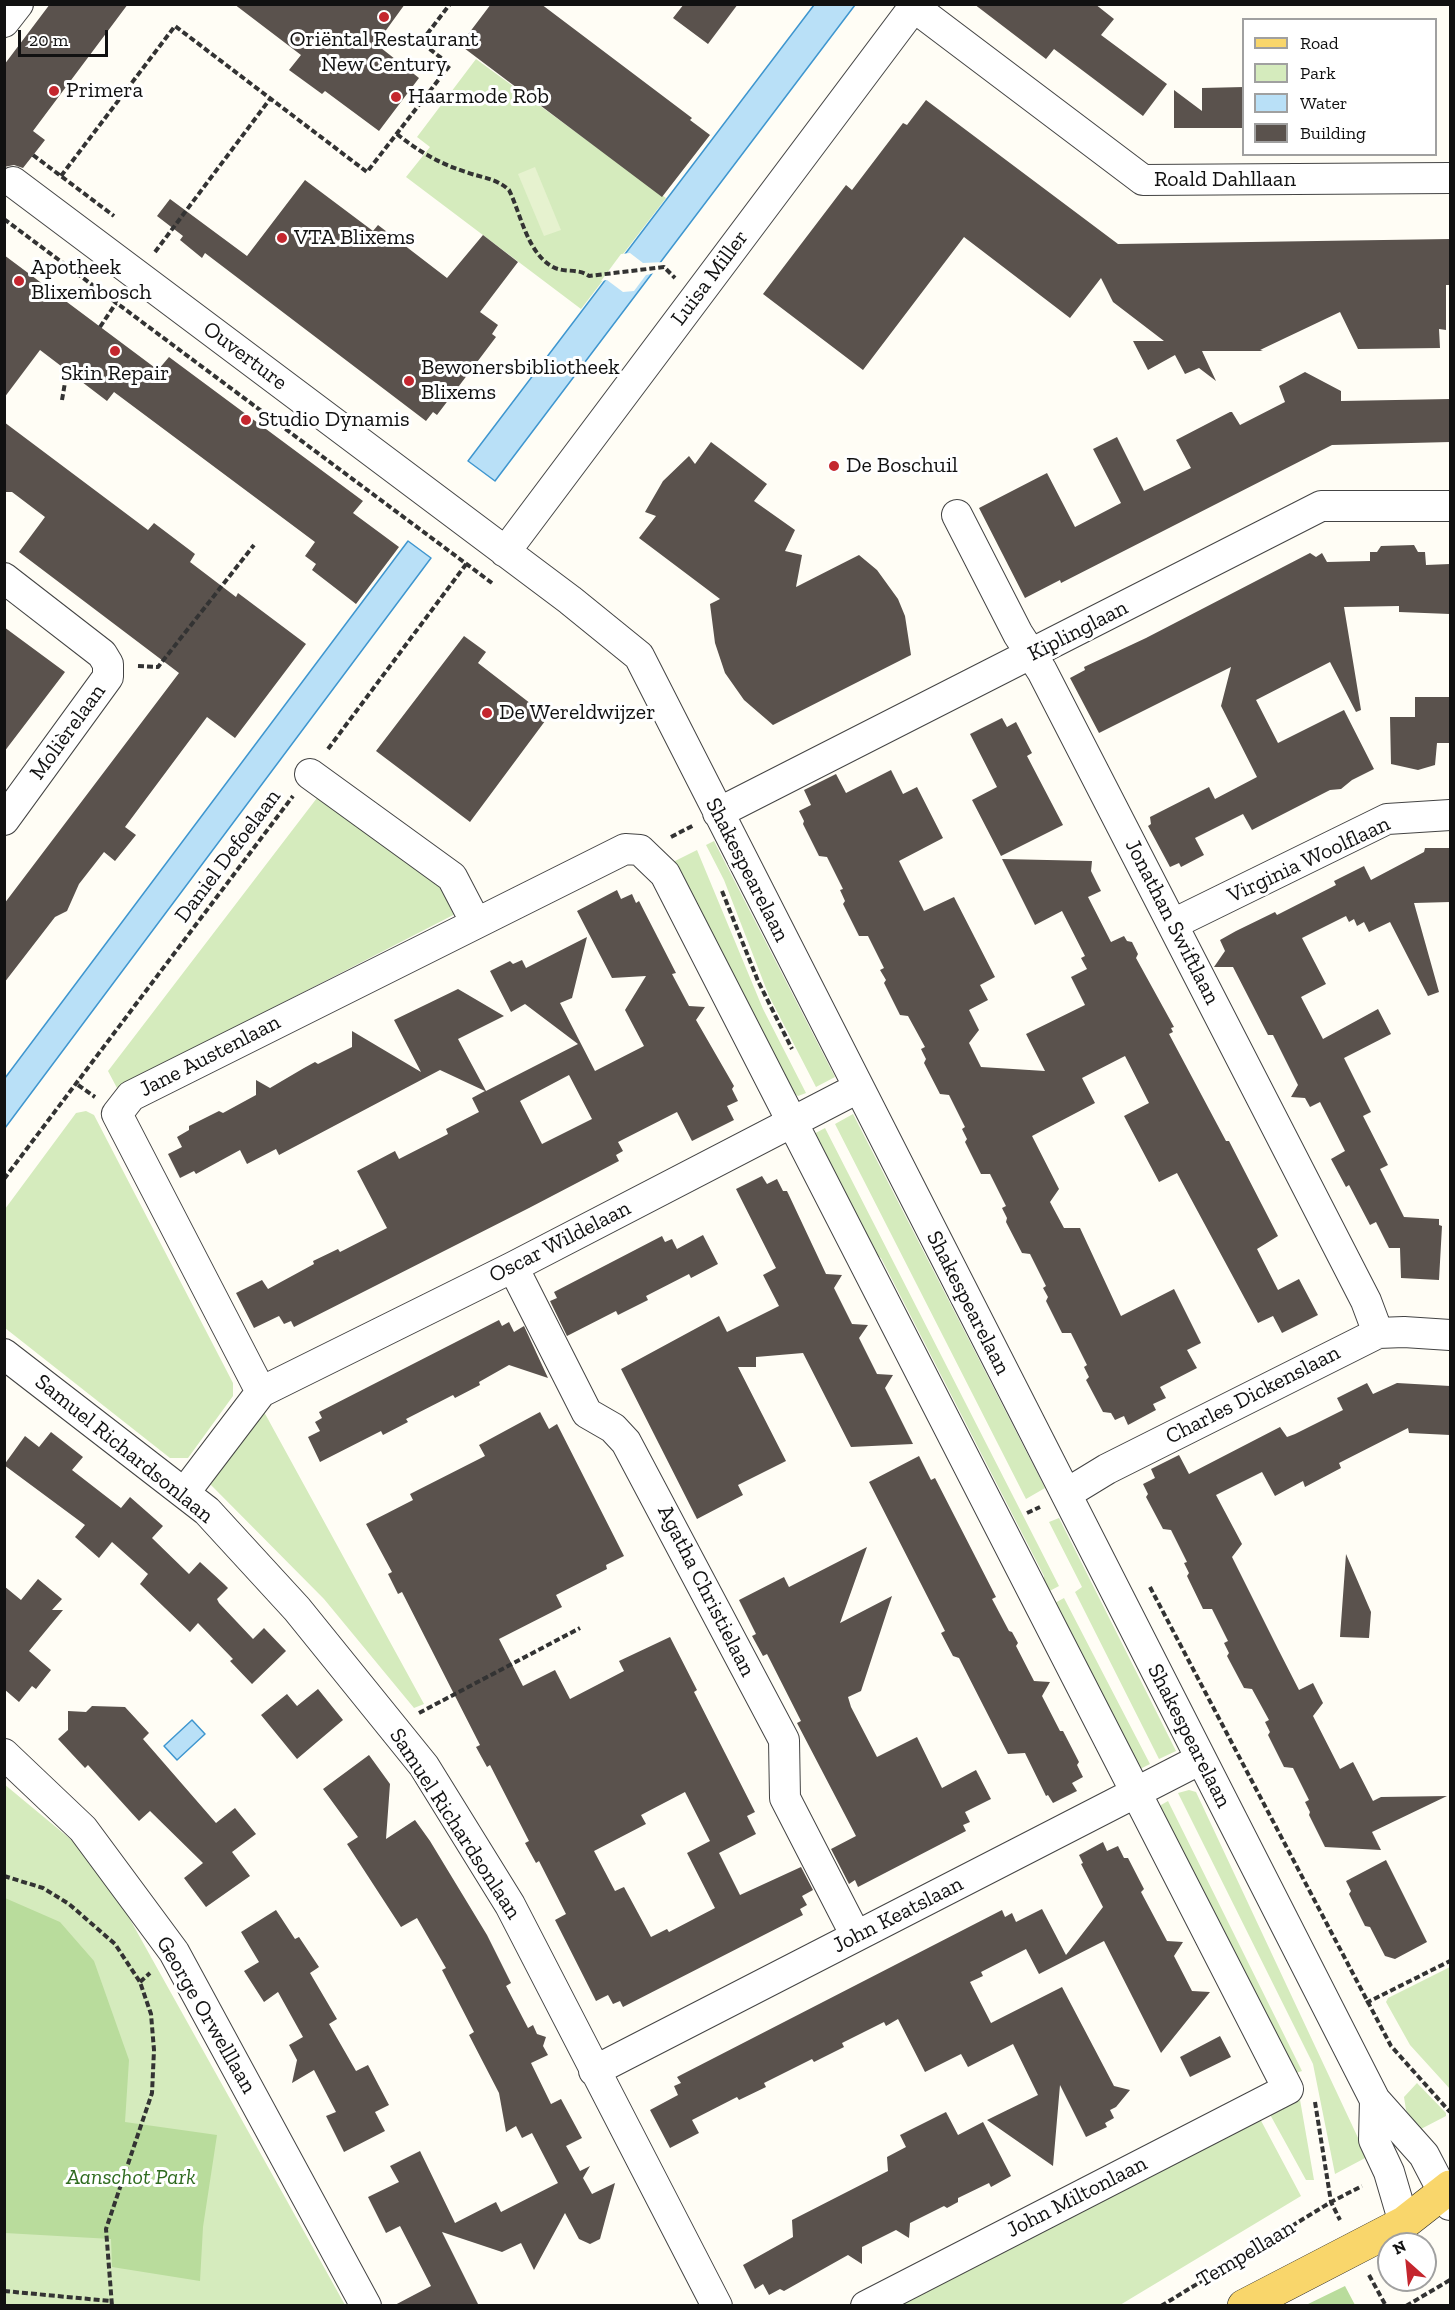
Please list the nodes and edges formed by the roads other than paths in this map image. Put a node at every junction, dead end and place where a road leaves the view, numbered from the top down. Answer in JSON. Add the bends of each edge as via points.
{"nodes":[{"id":1,"x":18,"y":4,"type":"edge"},
{"id":2,"x":915,"y":6,"type":"edge"},
{"id":3,"x":4,"y":22,"type":"edge"},
{"id":4,"x":1450,"y":178,"type":"edge"},
{"id":5,"x":13,"y":182,"type":"dead end"},
{"id":6,"x":1450,"y":506,"type":"edge"},
{"id":7,"x":957,"y":515,"type":"dead end"},
{"id":8,"x":505,"y":552,"type":"junction"},
{"id":9,"x":4,"y":578,"type":"edge"},
{"id":10,"x":1031,"y":655,"type":"junction"},
{"id":11,"x":310,"y":774,"type":"road end"},
{"id":12,"x":718,"y":813,"type":"junction"},
{"id":13,"x":1450,"y":815,"type":"edge"},
{"id":14,"x":4,"y":820,"type":"edge"},
{"id":15,"x":476,"y":923,"type":"junction"},
{"id":16,"x":1173,"y":924,"type":"junction"},
{"id":17,"x":858,"y":1088,"type":"junction"},
{"id":18,"x":791,"y":1124,"type":"junction"},
{"id":19,"x":513,"y":1267,"type":"junction"},
{"id":20,"x":1378,"y":1333,"type":"junction"},
{"id":21,"x":1450,"y":1335,"type":"edge"},
{"id":22,"x":4,"y":1354,"type":"edge"},
{"id":23,"x":261,"y":1392,"type":"junction"},
{"id":24,"x":185,"y":1492,"type":"junction"},
{"id":25,"x":1066,"y":1494,"type":"junction"},
{"id":26,"x":4,"y":1754,"type":"edge"},
{"id":27,"x":1201,"y":1759,"type":"junction"},
{"id":28,"x":1137,"y":1792,"type":"junction"},
{"id":29,"x":856,"y":1936,"type":"junction"},
{"id":30,"x":594,"y":2071,"type":"junction"},
{"id":31,"x":1375,"y":2100,"type":"junction"},
{"id":32,"x":1449,"y":2199,"type":"edge"},
{"id":33,"x":1404,"y":2223,"type":"junction"},
{"id":34,"x":366,"y":2306,"type":"edge"},
{"id":35,"x":717,"y":2306,"type":"edge"},
{"id":36,"x":866,"y":2306,"type":"edge"},
{"id":37,"x":1244,"y":2306,"type":"edge"}],
"edges":[{"from":1,"to":3,"type":"street"},
{"from":2,"to":4,"type":"street","name":"Roald Dahllaan","via":[[1143,180]]},
{"from":2,"to":8,"type":"street","name":"Luisa Miller"},
{"from":5,"to":8,"type":"street","name":"Ouverture"},
{"from":6,"to":10,"type":"street","name":"Kiplinglaan","via":[[1321,506]]},
{"from":7,"to":10,"type":"street","name":"Jonathan Swiftlaan"},
{"from":8,"to":12,"type":"street","name":"Shakespearelaan","via":[[639,656]]},
{"from":9,"to":14,"type":"street","name":"Molièrelaan","via":[[102,654],[108,664],[108,677]]},
{"from":10,"to":12,"type":"street","name":"Kiplinglaan"},
{"from":10,"to":16,"type":"street","name":"Jonathan Swiftlaan"},
{"from":11,"to":15,"type":"street","via":[[452,877]]},
{"from":12,"to":17,"type":"street","name":"Shakespearelaan"},
{"from":13,"to":16,"type":"street","name":"Virginia Woolflaan","via":[[1387,819]]},
{"from":15,"to":18,"type":"street","name":"Jane Austenlaan","via":[[625,849],[640,850],[665,874]]},
{"from":15,"to":23,"type":"street","name":"Jane Austenlaan","via":[[131,1096],[117,1114]]},
{"from":16,"to":20,"type":"street","name":"Jonathan Swiftlaan","via":[[1366,1301]]},
{"from":17,"to":18,"type":"street","name":"Oscar Wildelaan"},
{"from":17,"to":25,"type":"street","name":"Shakespearelaan"},
{"from":18,"to":19,"type":"street","name":"Oscar Wildelaan"},
{"from":18,"to":28,"type":"street"},
{"from":19,"to":23,"type":"street","name":"Oscar Wildelaan"},
{"from":19,"to":29,"type":"street","name":"Agatha Christielaan","via":[[588,1413],[613,1428],[626,1442],[784,1740],[785,1798]]},
{"from":20,"to":21,"type":"street","name":"Charles Dickenslaan"},
{"from":20,"to":25,"type":"street","name":"Charles Dickenslaan","via":[[1107,1469]]},
{"from":22,"to":24,"type":"street","name":"Samuel Richardsonlaan"},
{"from":23,"to":24,"type":"street"},
{"from":24,"to":30,"type":"street","name":"Samuel Richardsonlaan","via":[[297,1609],[423,1766],[510,1905]]},
{"from":25,"to":27,"type":"street","name":"Shakespearelaan"},
{"from":26,"to":34,"type":"street","name":"George Orwelllaan","via":[[83,1829],[174,1952]]},
{"from":27,"to":28,"type":"street","name":"John Keatslaan"},
{"from":27,"to":31,"type":"street","name":"Shakespearelaan"},
{"from":28,"to":29,"type":"street","name":"John Keatslaan"},
{"from":28,"to":36,"type":"street","name":"John Miltonlaan","via":[[1288,2089]]},
{"from":29,"to":30,"type":"street","name":"John Keatslaan"},
{"from":30,"to":35,"type":"street","name":"Samuel Richardsonlaan"},
{"from":31,"to":32,"type":"street","name":"Shakespearelaan","via":[[1424,2155]]},
{"from":31,"to":33,"type":"street","name":"Shakespearelaan","via":[[1374,2140],[1389,2172]]},
{"from":32,"to":33,"type":"main road","name":"Tempellaan"},
{"from":33,"to":37,"type":"main road","name":"Tempellaan"}]}
